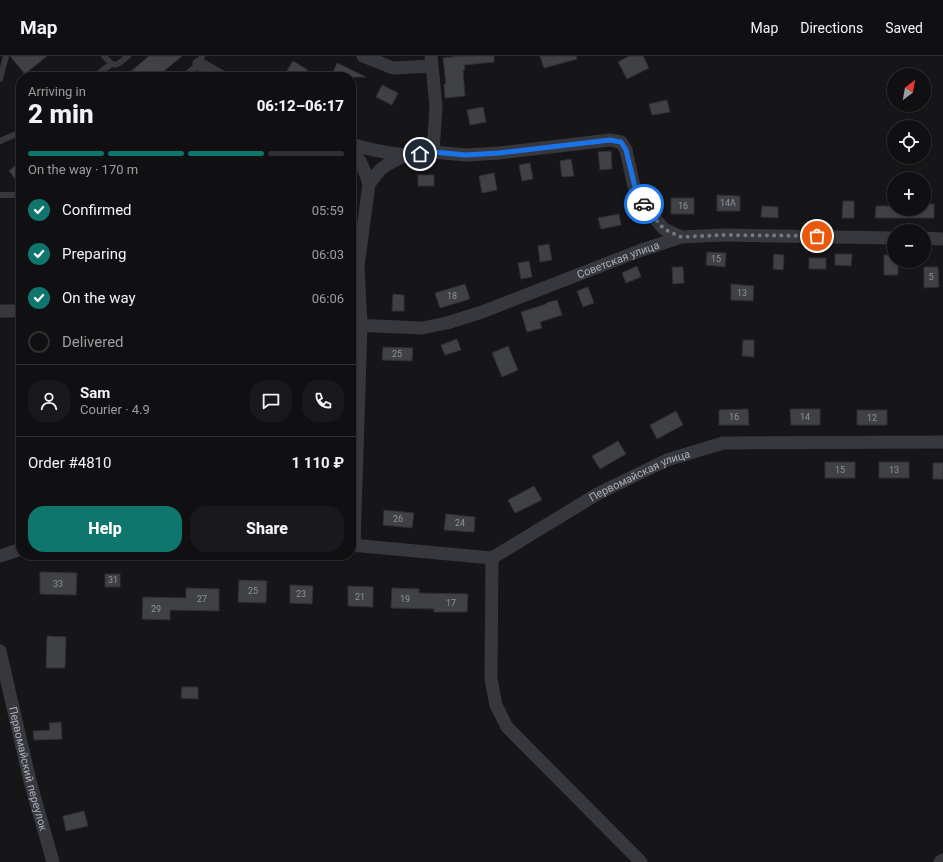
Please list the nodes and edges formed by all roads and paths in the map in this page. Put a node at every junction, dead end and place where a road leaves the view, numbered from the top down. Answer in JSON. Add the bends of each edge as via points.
{"nodes":[{"id":1,"x":6,"y":56,"type":"edge"},
{"id":2,"x":104,"y":56,"type":"edge"},
{"id":3,"x":128,"y":56,"type":"edge"},
{"id":4,"x":363,"y":56,"type":"edge"},
{"id":5,"x":201,"y":60,"type":"edge"},
{"id":6,"x":431,"y":61,"type":"edge"},
{"id":7,"x":111,"y":64,"type":"junction"},
{"id":8,"x":101,"y":72,"type":"edge"},
{"id":9,"x":188,"y":72,"type":"edge"},
{"id":10,"x":216,"y":72,"type":"edge"},
{"id":11,"x":0,"y":79,"type":"edge"},
{"id":12,"x":16,"y":134,"type":"edge"},
{"id":13,"x":0,"y":141,"type":"edge"},
{"id":14,"x":356,"y":145,"type":"edge"},
{"id":15,"x":433,"y":152,"type":"junction"},
{"id":16,"x":356,"y":154,"type":"edge"},
{"id":17,"x":406,"y":155,"type":"junction"},
{"id":18,"x":369,"y":184,"type":"junction"},
{"id":19,"x":0,"y":195,"type":"edge"},
{"id":20,"x":16,"y":195,"type":"edge"},
{"id":21,"x":681,"y":237,"type":"junction"},
{"id":22,"x":887,"y":238,"type":"edge"},
{"id":23,"x":931,"y":238,"type":"edge"},
{"id":24,"x":943,"y":239,"type":"edge"},
{"id":25,"x":0,"y":311,"type":"edge"},
{"id":26,"x":16,"y":311,"type":"edge"},
{"id":27,"x":356,"y":325,"type":"edge"},
{"id":28,"x":943,"y":442,"type":"edge"},
{"id":29,"x":356,"y":546,"type":"edge"},
{"id":30,"x":16,"y":551,"type":"edge"},
{"id":31,"x":0,"y":556,"type":"edge"},
{"id":32,"x":492,"y":558,"type":"junction"},
{"id":33,"x":0,"y":651,"type":"edge"},
{"id":34,"x":943,"y":860,"type":"edge"},
{"id":35,"x":53,"y":862,"type":"edge"},
{"id":36,"x":641,"y":862,"type":"edge"},
{"id":37,"x":940,"y":862,"type":"edge"}],
"edges":[{"from":1,"to":11,"type":"lane"},
{"from":2,"to":7,"type":"lane"},
{"from":3,"to":7,"type":"lane","via":[[118,64]]},
{"from":4,"to":6,"type":"street","via":[[393,68]]},
{"from":5,"to":9,"type":"lane"},
{"from":5,"to":10,"type":"street"},
{"from":6,"to":15,"type":"street","via":[[436,106]]},
{"from":7,"to":8,"type":"lane"},
{"from":12,"to":13,"type":"lane"},
{"from":14,"to":17,"type":"street"},
{"from":15,"to":17,"type":"street"},
{"from":15,"to":21,"type":"street","via":[[466,155],[610,140],[621,142],[626,150],[636,191],[664,229]]},
{"from":16,"to":18,"type":"street","via":[[364,166]]},
{"from":17,"to":18,"type":"street","via":[[380,170]]},
{"from":18,"to":27,"type":"street","via":[[358,266]]},
{"from":19,"to":20,"type":"lane"},
{"from":21,"to":22,"type":"street","name":"Советская улица","via":[[724,235]]},
{"from":21,"to":27,"type":"street","name":"Советская улица","via":[[447,323],[422,328]]},
{"from":23,"to":24,"type":"street"},
{"from":25,"to":26,"type":"street"},
{"from":28,"to":32,"type":"street","name":"Первомайская улица","via":[[723,443],[667,460],[598,493]]},
{"from":29,"to":32,"type":"street"},
{"from":30,"to":31,"type":"street"},
{"from":32,"to":36,"type":"street","via":[[491,679],[496,705],[507,727]]},
{"from":33,"to":35,"type":"street","name":"Первомайский переулок","via":[[30,781]]},
{"from":34,"to":37,"type":"street"}]}
